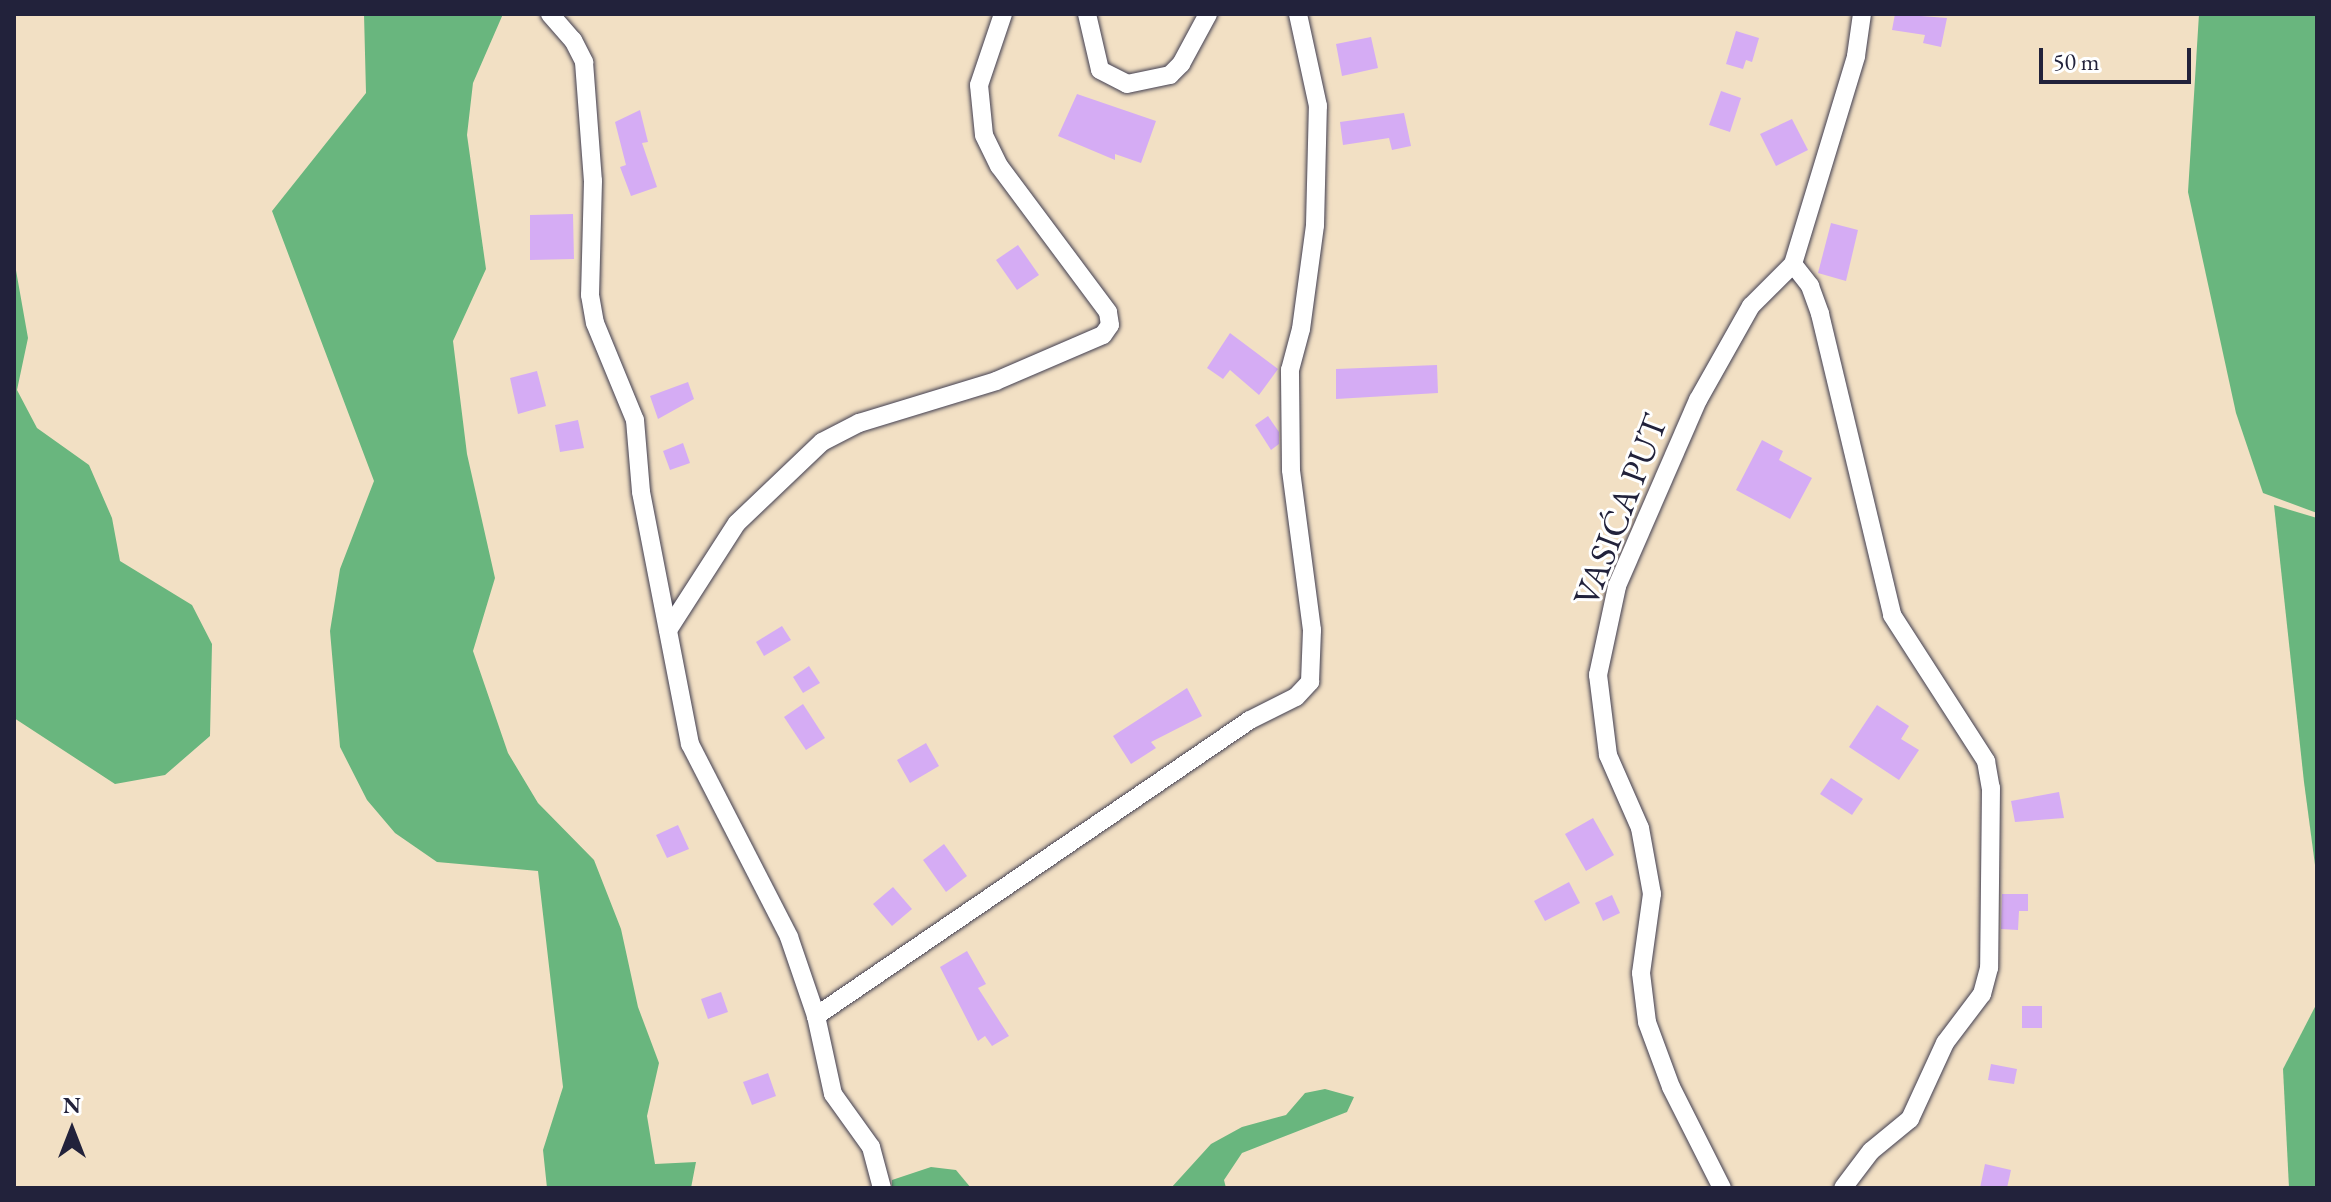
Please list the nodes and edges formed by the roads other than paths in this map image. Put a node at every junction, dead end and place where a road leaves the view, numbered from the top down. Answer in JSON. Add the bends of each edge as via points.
{"nodes":[{"id":1,"x":550,"y":14,"type":"edge"},
{"id":2,"x":1003,"y":14,"type":"edge"},
{"id":3,"x":1087,"y":14,"type":"edge"},
{"id":4,"x":1208,"y":14,"type":"edge"},
{"id":5,"x":1298,"y":14,"type":"edge"},
{"id":6,"x":1862,"y":14,"type":"edge"},
{"id":7,"x":1793,"y":264,"type":"junction"},
{"id":8,"x":668,"y":630,"type":"junction"},
{"id":9,"x":816,"y":1016,"type":"junction"},
{"id":10,"x":882,"y":1188,"type":"edge"},
{"id":11,"x":1722,"y":1188,"type":"edge"},
{"id":12,"x":1843,"y":1188,"type":"edge"}],
"edges":[{"from":1,"to":8,"type":"street","via":[[584,62],[593,181],[590,295],[595,323],[635,420],[641,492]]},
{"from":2,"to":8,"type":"street","via":[[979,85],[984,135],[999,166],[1108,312],[1110,325],[1103,335],[996,381],[859,423],[822,442],[737,523]]},
{"from":3,"to":4,"type":"street","via":[[1100,70],[1127,84],[1170,75]]},
{"from":5,"to":9,"type":"street","via":[[1318,106],[1315,225],[1290,370],[1291,470],[1312,630],[1310,682],[1296,697],[1250,720]]},
{"from":6,"to":7,"type":"street","name":"VASIĆA PUT","via":[[1856,56]]},
{"from":7,"to":11,"type":"street","name":"VASIĆA PUT","via":[[1751,306],[1698,400],[1617,586],[1598,675],[1608,755],[1640,828],[1652,894],[1641,973],[1647,1022],[1671,1087]]},
{"from":7,"to":12,"type":"street","via":[[1810,286],[1820,314],[1892,615],[1986,761],[1991,788],[1989,968],[1982,994],[1945,1043],[1910,1119],[1871,1151]]},
{"from":8,"to":9,"type":"street","via":[[690,744],[701,774],[789,937]]},
{"from":9,"to":10,"type":"street","via":[[833,1094],[871,1147]]}]}
